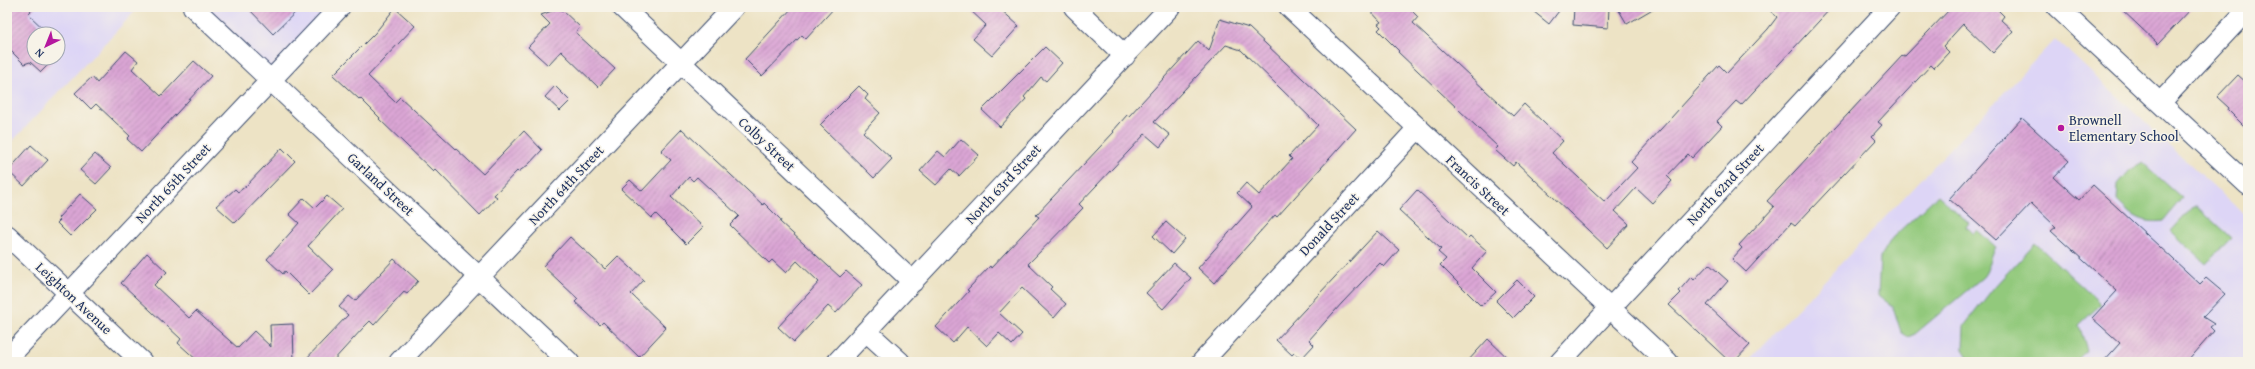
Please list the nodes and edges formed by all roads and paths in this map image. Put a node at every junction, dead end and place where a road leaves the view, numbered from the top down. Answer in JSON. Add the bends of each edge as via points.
{"nodes":[{"id":1,"x":193,"y":7,"type":"edge"},
{"id":2,"x":340,"y":7,"type":"edge"},
{"id":3,"x":622,"y":7,"type":"edge"},
{"id":4,"x":734,"y":7,"type":"edge"},
{"id":5,"x":1074,"y":7,"type":"edge"},
{"id":6,"x":1170,"y":7,"type":"edge"},
{"id":7,"x":1289,"y":7,"type":"edge"},
{"id":8,"x":1890,"y":7,"type":"edge"},
{"id":9,"x":2057,"y":7,"type":"edge"},
{"id":10,"x":2248,"y":9,"type":"edge"},
{"id":11,"x":1125,"y":56,"type":"junction"},
{"id":12,"x":682,"y":63,"type":"junction"},
{"id":13,"x":270,"y":80,"type":"junction"},
{"id":14,"x":2160,"y":103,"type":"junction"},
{"id":15,"x":1418,"y":128,"type":"junction"},
{"id":16,"x":2248,"y":185,"type":"edge"},
{"id":17,"x":7,"y":235,"type":"edge"},
{"id":18,"x":479,"y":277,"type":"junction"},
{"id":19,"x":912,"y":282,"type":"junction"},
{"id":20,"x":69,"y":293,"type":"junction"},
{"id":21,"x":1610,"y":307,"type":"junction"},
{"id":22,"x":866,"y":331,"type":"junction"},
{"id":23,"x":7,"y":359,"type":"edge"},
{"id":24,"x":142,"y":362,"type":"edge"},
{"id":25,"x":399,"y":362,"type":"edge"},
{"id":26,"x":569,"y":362,"type":"edge"},
{"id":27,"x":837,"y":362,"type":"edge"},
{"id":28,"x":900,"y":362,"type":"edge"},
{"id":29,"x":1202,"y":362,"type":"edge"},
{"id":30,"x":1560,"y":362,"type":"edge"},
{"id":31,"x":1668,"y":362,"type":"edge"}],
"edges":[{"from":1,"to":13,"type":"street","name":"Garland Street"},
{"from":2,"to":13,"type":"street","name":"North 65th Street"},
{"from":3,"to":12,"type":"street","name":"Colby Street"},
{"from":4,"to":12,"type":"street","name":"North 64th Street"},
{"from":5,"to":11,"type":"street"},
{"from":6,"to":11,"type":"street","name":"North 63rd Street"},
{"from":7,"to":15,"type":"street","name":"Francis Street"},
{"from":8,"to":21,"type":"street","name":"North 62nd Street"},
{"from":9,"to":14,"type":"street"},
{"from":10,"to":14,"type":"street"},
{"from":11,"to":19,"type":"street","name":"North 63rd Street"},
{"from":12,"to":18,"type":"street","name":"North 64th Street"},
{"from":12,"to":19,"type":"street","name":"Colby Street"},
{"from":13,"to":18,"type":"street","name":"Garland Street"},
{"from":13,"to":20,"type":"street","name":"North 65th Street"},
{"from":14,"to":16,"type":"street"},
{"from":15,"to":21,"type":"street","name":"Francis Street"},
{"from":15,"to":29,"type":"street","name":"Donald Street"},
{"from":17,"to":20,"type":"street","name":"Leighton Avenue"},
{"from":18,"to":25,"type":"street","name":"North 64th Street"},
{"from":18,"to":26,"type":"street","name":"Garland Street"},
{"from":19,"to":22,"type":"street","name":"North 63rd Street"},
{"from":20,"to":23,"type":"street","name":"North 65th Street"},
{"from":20,"to":24,"type":"street","name":"Leighton Avenue"},
{"from":21,"to":30,"type":"street","name":"North 62nd Street"},
{"from":21,"to":31,"type":"street","name":"Francis Street"},
{"from":22,"to":27,"type":"street","name":"North 63rd Street"},
{"from":22,"to":28,"type":"street"}]}
